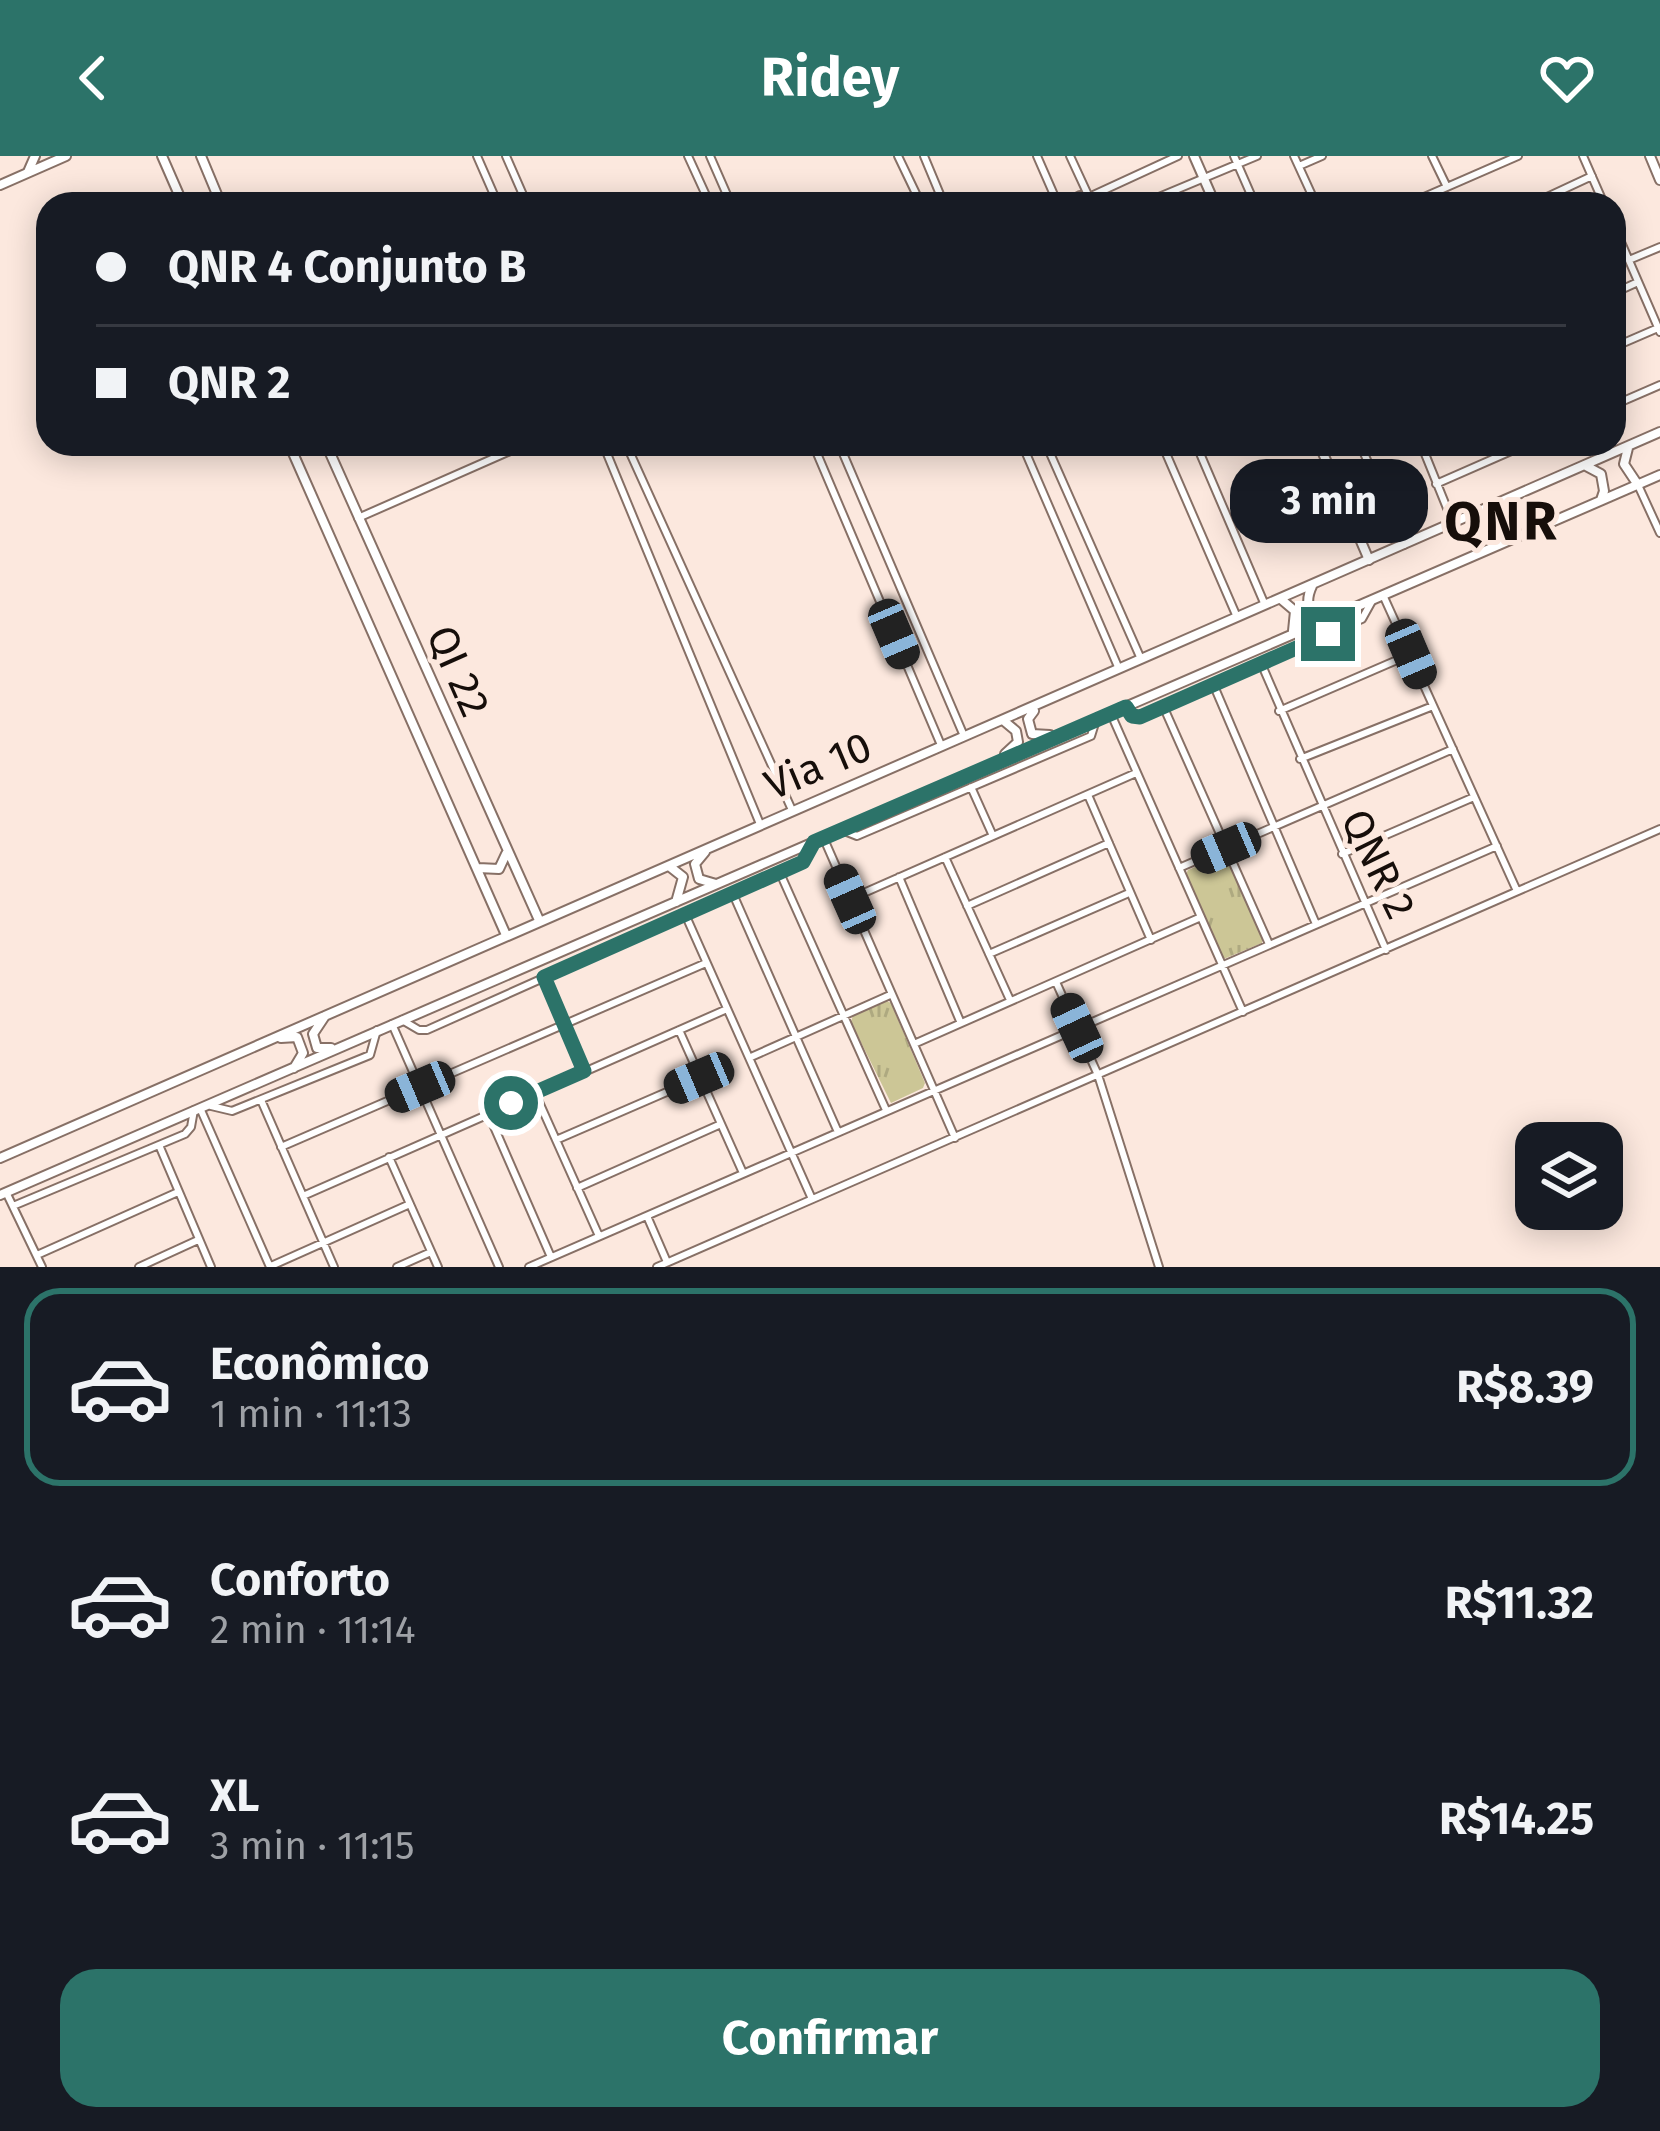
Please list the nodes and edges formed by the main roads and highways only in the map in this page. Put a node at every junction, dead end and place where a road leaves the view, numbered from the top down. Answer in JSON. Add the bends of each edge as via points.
{"nodes":[{"id":1,"x":35,"y":156,"type":"edge"},
{"id":2,"x":66,"y":156,"type":"edge"},
{"id":3,"x":162,"y":156,"type":"edge"},
{"id":4,"x":201,"y":156,"type":"edge"},
{"id":5,"x":1194,"y":156,"type":"edge"},
{"id":6,"x":1650,"y":156,"type":"edge"},
{"id":7,"x":27,"y":173,"type":"junction"},
{"id":8,"x":1660,"y":180,"type":"edge"},
{"id":9,"x":0,"y":185,"type":"edge"},
{"id":10,"x":178,"y":192,"type":"edge"},
{"id":11,"x":216,"y":192,"type":"edge"},
{"id":12,"x":1210,"y":192,"type":"edge"},
{"id":13,"x":1660,"y":432,"type":"edge"},
{"id":14,"x":1629,"y":446,"type":"junction"},
{"id":15,"x":1626,"y":447,"type":"edge"},
{"id":16,"x":294,"y":456,"type":"edge"},
{"id":17,"x":331,"y":456,"type":"edge"},
{"id":18,"x":1324,"y":456,"type":"edge"},
{"id":19,"x":1607,"y":456,"type":"edge"},
{"id":20,"x":1585,"y":466,"type":"junction"},
{"id":21,"x":1660,"y":475,"type":"edge"},
{"id":22,"x":1638,"y":485,"type":"junction"},
{"id":23,"x":1600,"y":501,"type":"junction"},
{"id":24,"x":1369,"y":560,"type":"junction"},
{"id":25,"x":1313,"y":585,"type":"junction"},
{"id":26,"x":1280,"y":599,"type":"junction"},
{"id":27,"x":1324,"y":619,"type":"junction"},
{"id":28,"x":1292,"y":633,"type":"junction"},
{"id":29,"x":1040,"y":706,"type":"junction"},
{"id":30,"x":994,"y":723,"type":"junction"},
{"id":31,"x":1059,"y":734,"type":"junction"},
{"id":32,"x":984,"y":767,"type":"junction"},
{"id":33,"x":710,"y":847,"type":"junction"},
{"id":34,"x":507,"y":851,"type":"junction"},
{"id":35,"x":668,"y":866,"type":"junction"},
{"id":36,"x":477,"y":868,"type":"junction"},
{"id":37,"x":716,"y":884,"type":"junction"},
{"id":38,"x":676,"y":903,"type":"junction"},
{"id":39,"x":539,"y":920,"type":"junction"},
{"id":40,"x":506,"y":935,"type":"junction"},
{"id":41,"x":326,"y":1015,"type":"junction"},
{"id":42,"x":272,"y":1038,"type":"junction"},
{"id":43,"x":339,"y":1047,"type":"junction"},
{"id":44,"x":293,"y":1069,"type":"junction"},
{"id":45,"x":0,"y":1158,"type":"edge"},
{"id":46,"x":2,"y":1190,"type":"edge"}],
"edges":[{"from":1,"to":7,"type":"main road"},
{"from":2,"to":7,"type":"main road"},
{"from":3,"to":10,"type":"main road"},
{"from":4,"to":11,"type":"main road"},
{"from":5,"to":12,"type":"main road"},
{"from":6,"to":8,"type":"main road"},
{"from":7,"to":9,"type":"main road"},
{"from":13,"to":14,"type":"main road","name":"Via 10"},
{"from":14,"to":15,"type":"main road","name":"Via 10"},
{"from":14,"to":22,"type":"main road","via":[[1624,464]]},
{"from":16,"to":36,"type":"main road"},
{"from":17,"to":34,"type":"main road","name":"QI 22"},
{"from":18,"to":24,"type":"main road"},
{"from":19,"to":20,"type":"main road","name":"Via 10"},
{"from":20,"to":23,"type":"main road","via":[[1601,474]]},
{"from":20,"to":24,"type":"main road","name":"Via 10"},
{"from":21,"to":22,"type":"main road","name":"Via 10"},
{"from":22,"to":23,"type":"main road","name":"Via 10"},
{"from":23,"to":27,"type":"main road","name":"Via 10"},
{"from":24,"to":25,"type":"main road","name":"Via 10"},
{"from":25,"to":26,"type":"main road","name":"Via 10"},
{"from":25,"to":27,"type":"main road","via":[[1307,602]]},
{"from":26,"to":28,"type":"main road","via":[[1295,611]]},
{"from":26,"to":29,"type":"main road","name":"Via 10"},
{"from":27,"to":28,"type":"main road","name":"Via 10"},
{"from":28,"to":31,"type":"main road","name":"Via 10"},
{"from":29,"to":30,"type":"main road","name":"Via 10"},
{"from":29,"to":31,"type":"main road","via":[[1029,730]]},
{"from":30,"to":32,"type":"main road","via":[[1012,725],[1018,742]]},
{"from":30,"to":33,"type":"main road","name":"Via 10"},
{"from":31,"to":32,"type":"main road","name":"Via 10"},
{"from":32,"to":37,"type":"main road","name":"Via 10"},
{"from":33,"to":35,"type":"main road","name":"Via 10"},
{"from":33,"to":37,"type":"main road","via":[[694,868]]},
{"from":34,"to":36,"type":"main road","via":[[499,869]]},
{"from":34,"to":39,"type":"main road","name":"QI 22"},
{"from":35,"to":38,"type":"main road","via":[[684,882]]},
{"from":35,"to":39,"type":"main road","name":"Via 10"},
{"from":36,"to":40,"type":"main road"},
{"from":37,"to":38,"type":"main road","name":"Via 10"},
{"from":38,"to":43,"type":"main road","name":"Via 10"},
{"from":39,"to":40,"type":"main road","name":"Via 10"},
{"from":40,"to":41,"type":"main road","name":"Via 10"},
{"from":41,"to":42,"type":"main road","name":"Via 10"},
{"from":41,"to":43,"type":"main road","via":[[313,1042]]},
{"from":42,"to":44,"type":"main road","via":[[297,1037],[303,1053]]},
{"from":42,"to":45,"type":"main road","name":"Via 10"},
{"from":43,"to":44,"type":"main road","name":"Via 10"},
{"from":44,"to":46,"type":"main road","name":"Via 10"}]}
